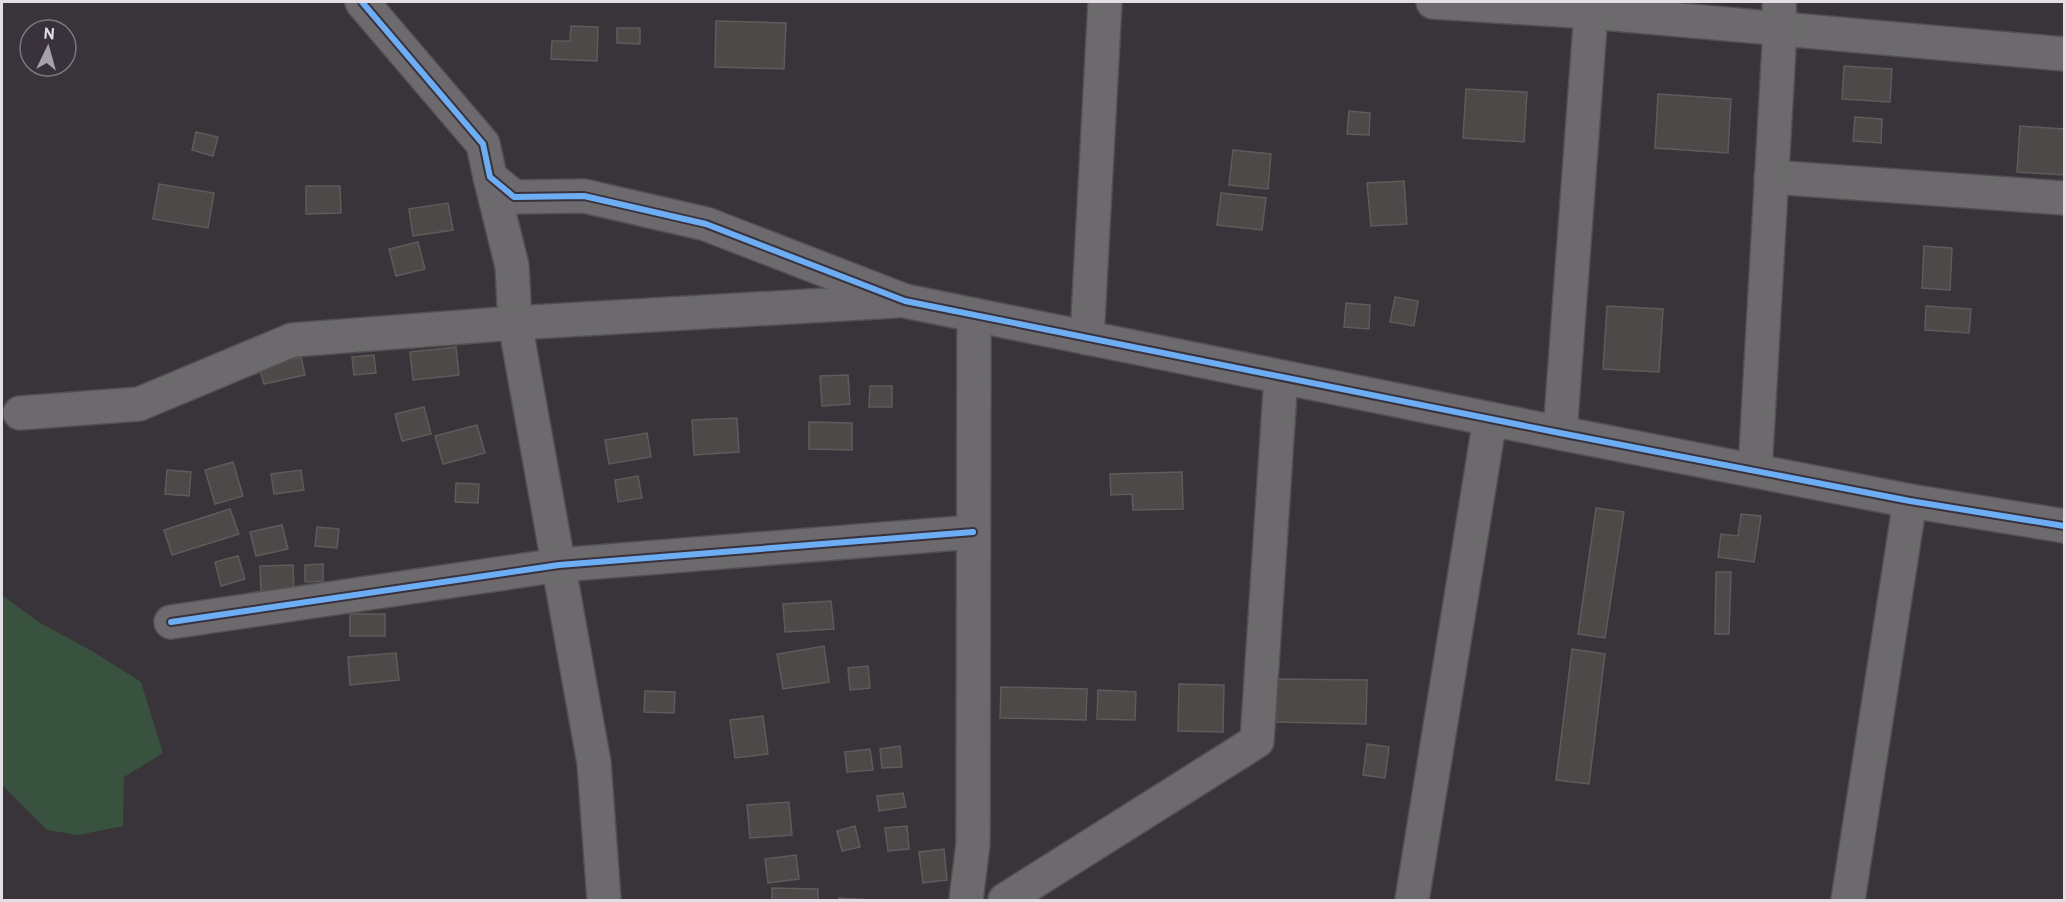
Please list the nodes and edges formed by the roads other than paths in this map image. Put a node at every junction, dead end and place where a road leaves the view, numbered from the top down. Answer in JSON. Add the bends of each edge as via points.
{"nodes":[{"id":1,"x":362,"y":2,"type":"edge"},
{"id":2,"x":1105,"y":2,"type":"edge"},
{"id":3,"x":1434,"y":2,"type":"edge"},
{"id":4,"x":1591,"y":12,"type":"junction"},
{"id":5,"x":1780,"y":15,"type":"edge"},
{"id":6,"x":2064,"y":54,"type":"edge"},
{"id":7,"x":490,"y":177,"type":"junction"},
{"id":8,"x":1771,"y":177,"type":"junction"},
{"id":9,"x":2064,"y":198,"type":"edge"},
{"id":10,"x":905,"y":301,"type":"junction"},
{"id":11,"x":974,"y":315,"type":"junction"},
{"id":12,"x":515,"y":323,"type":"junction"},
{"id":13,"x":1087,"y":338,"type":"junction"},
{"id":14,"x":1281,"y":377,"type":"junction"},
{"id":15,"x":20,"y":413,"type":"dead end"},
{"id":16,"x":1490,"y":419,"type":"junction"},
{"id":17,"x":1560,"y":433,"type":"junction"},
{"id":18,"x":1755,"y":471,"type":"junction"},
{"id":19,"x":1910,"y":501,"type":"junction"},
{"id":20,"x":2064,"y":526,"type":"edge"},
{"id":21,"x":973,"y":532,"type":"junction"},
{"id":22,"x":559,"y":565,"type":"junction"},
{"id":23,"x":171,"y":622,"type":"dead end"},
{"id":24,"x":604,"y":900,"type":"edge"},
{"id":25,"x":966,"y":900,"type":"edge"},
{"id":26,"x":1005,"y":900,"type":"edge"},
{"id":27,"x":1412,"y":900,"type":"edge"},
{"id":28,"x":1848,"y":900,"type":"edge"}],
"edges":[{"from":1,"to":7,"type":"street","via":[[483,144]]},
{"from":2,"to":13,"type":"street"},
{"from":3,"to":4,"type":"street"},
{"from":4,"to":5,"type":"street"},
{"from":4,"to":17,"type":"street"},
{"from":5,"to":6,"type":"street"},
{"from":5,"to":8,"type":"street"},
{"from":7,"to":10,"type":"street","via":[[514,196],[584,196],[706,224]]},
{"from":7,"to":12,"type":"street","via":[[512,267]]},
{"from":8,"to":9,"type":"street"},
{"from":8,"to":18,"type":"street"},
{"from":10,"to":11,"type":"street"},
{"from":10,"to":12,"type":"street"},
{"from":11,"to":13,"type":"street"},
{"from":11,"to":21,"type":"street"},
{"from":12,"to":15,"type":"street","via":[[292,340],[139,404]]},
{"from":12,"to":22,"type":"street"},
{"from":13,"to":14,"type":"street"},
{"from":14,"to":16,"type":"street"},
{"from":14,"to":26,"type":"street","via":[[1257,741]]},
{"from":16,"to":17,"type":"street"},
{"from":16,"to":27,"type":"street"},
{"from":17,"to":18,"type":"street"},
{"from":18,"to":19,"type":"street"},
{"from":19,"to":20,"type":"street"},
{"from":19,"to":28,"type":"street"},
{"from":21,"to":22,"type":"street"},
{"from":21,"to":25,"type":"street","via":[[973,844]]},
{"from":22,"to":23,"type":"street"},
{"from":22,"to":24,"type":"street","via":[[594,763]]}]}
